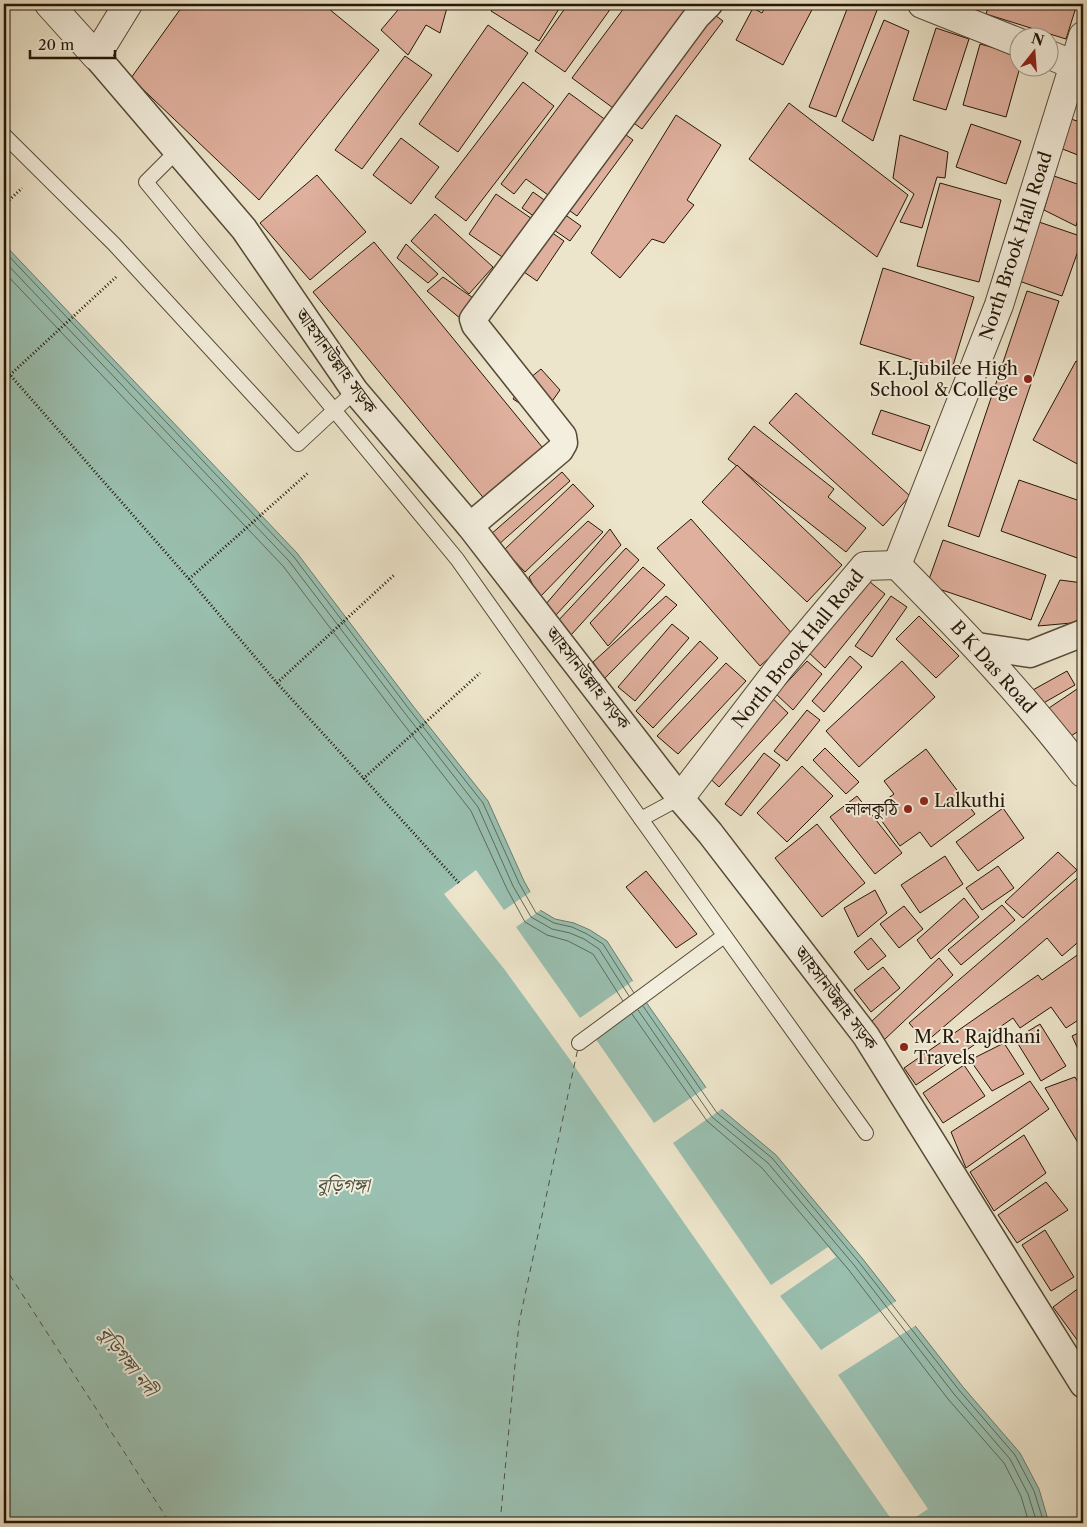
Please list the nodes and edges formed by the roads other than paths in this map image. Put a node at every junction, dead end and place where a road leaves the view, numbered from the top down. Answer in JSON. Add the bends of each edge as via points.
{"nodes":[{"id":1,"x":49,"y":4,"type":"edge"},
{"id":2,"x":128,"y":4,"type":"edge"},
{"id":3,"x":709,"y":4,"type":"edge"},
{"id":4,"x":922,"y":4,"type":"edge"},
{"id":5,"x":1083,"y":36,"type":"edge"},
{"id":6,"x":1010,"y":39,"type":"edge"},
{"id":7,"x":96,"y":56,"type":"junction"},
{"id":8,"x":1069,"y":63,"type":"edge"},
{"id":9,"x":4,"y":134,"type":"edge"},
{"id":10,"x":177,"y":151,"type":"junction"},
{"id":11,"x":355,"y":391,"type":"junction"},
{"id":12,"x":334,"y":411,"type":"junction"},
{"id":13,"x":470,"y":526,"type":"junction"},
{"id":14,"x":897,"y":566,"type":"junction"},
{"id":15,"x":1083,"y":633,"type":"edge"},
{"id":16,"x":977,"y":646,"type":"junction"},
{"id":17,"x":1083,"y":773,"type":"edge"},
{"id":18,"x":680,"y":798,"type":"junction"},
{"id":19,"x":641,"y":819,"type":"junction"},
{"id":20,"x":724,"y":936,"type":"junction"},
{"id":21,"x":579,"y":1043,"type":"dead end"},
{"id":22,"x":866,"y":1133,"type":"dead end"},
{"id":23,"x":1083,"y":1384,"type":"edge"}],
"edges":[{"from":1,"to":7,"type":"street","name":"আহসানউল্লাহ সড়ক"},
{"from":2,"to":7,"type":"street"},
{"from":3,"to":13,"type":"street","via":[[473,319],[563,436],[564,443],[560,450]]},
{"from":4,"to":6,"type":"street"},
{"from":5,"to":8,"type":"street","name":"North Brook Hall Road"},
{"from":7,"to":10,"type":"street","name":"আহসানউল্লাহ সড়ক"},
{"from":8,"to":14,"type":"street","name":"North Brook Hall Road","via":[[999,305]]},
{"from":9,"to":12,"type":"lane","via":[[132,263],[298,444]]},
{"from":10,"to":11,"type":"street","name":"আহসানউল্লাহ সড়ক","via":[[244,229]]},
{"from":10,"to":12,"type":"lane","via":[[146,182]]},
{"from":11,"to":12,"type":"lane"},
{"from":11,"to":13,"type":"street","name":"আহসানউল্লাহ সড়ক"},
{"from":12,"to":19,"type":"lane","via":[[457,558]]},
{"from":13,"to":18,"type":"street","name":"আহসানউল্লাহ সড়ক"},
{"from":14,"to":16,"type":"street","name":"B K Das Road"},
{"from":14,"to":18,"type":"street","name":"North Brook Hall Road","via":[[865,566],[781,666]]},
{"from":15,"to":16,"type":"street","via":[[1030,654]]},
{"from":16,"to":17,"type":"street","name":"B K Das Road"},
{"from":18,"to":19,"type":"lane"},
{"from":18,"to":23,"type":"street","name":"আহসানউল্লাহ সড়ক","via":[[866,1036]]},
{"from":19,"to":20,"type":"lane"},
{"from":20,"to":21,"type":"lane"},
{"from":20,"to":22,"type":"lane"}]}
